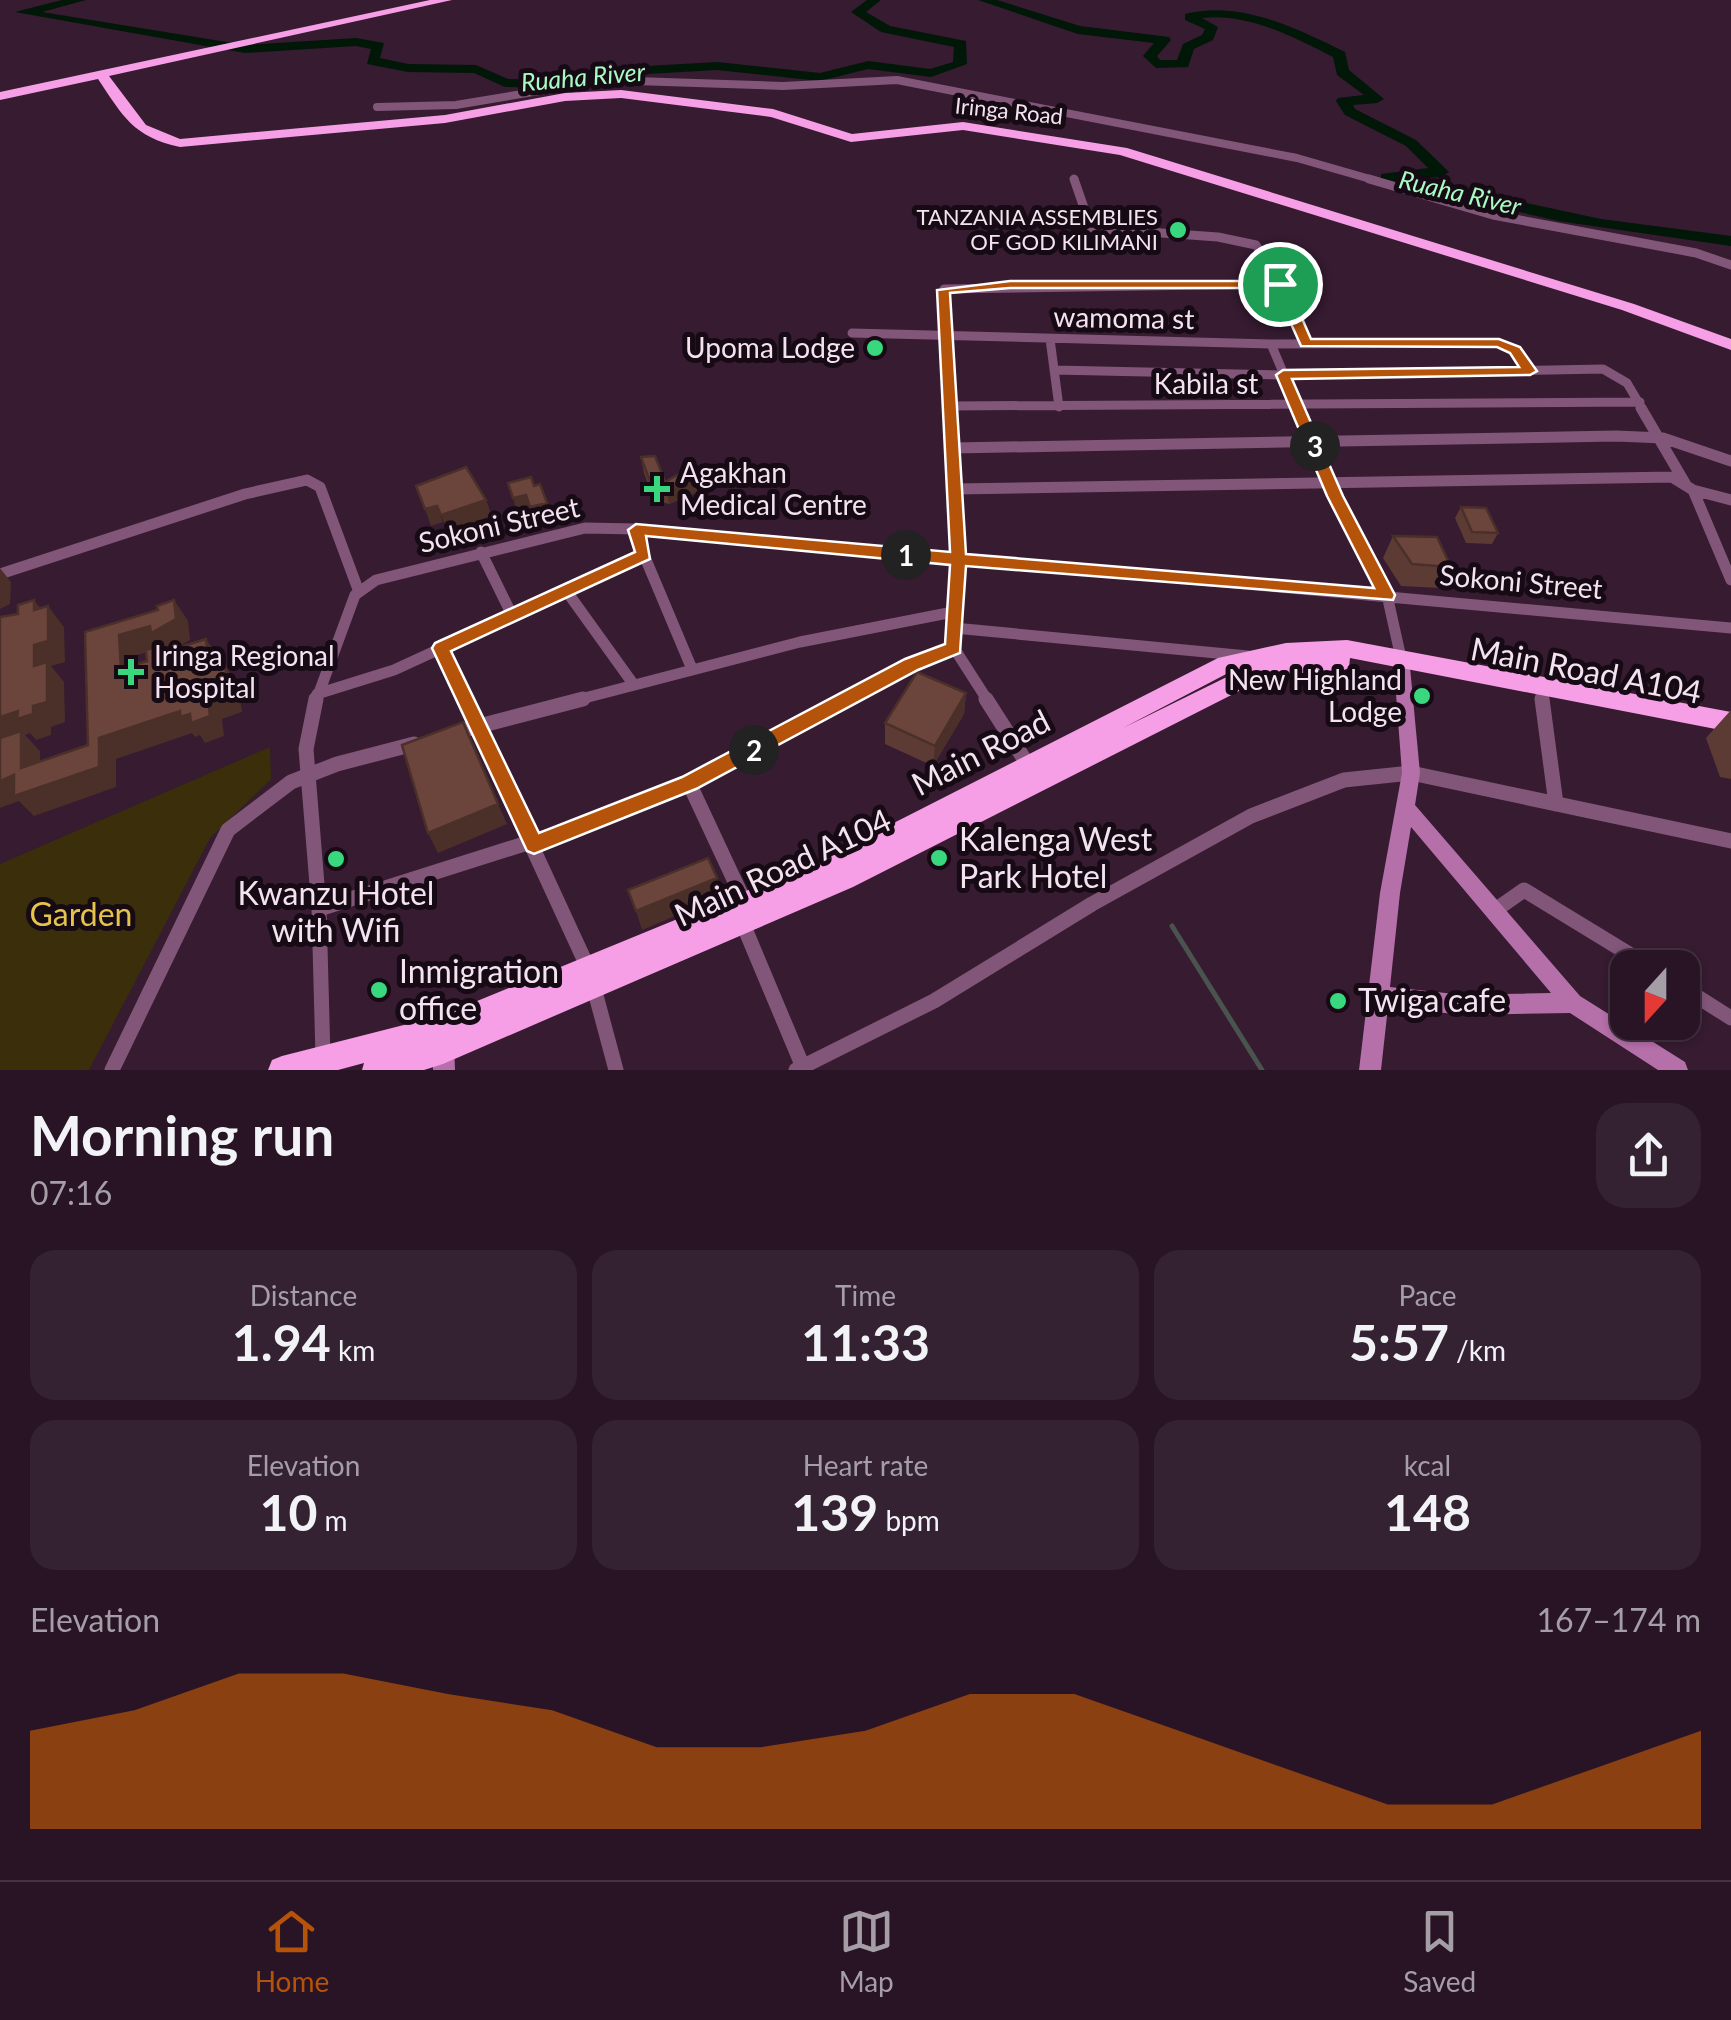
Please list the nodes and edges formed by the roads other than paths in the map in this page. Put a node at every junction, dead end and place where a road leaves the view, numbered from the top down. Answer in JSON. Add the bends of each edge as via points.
{"nodes":[{"id":1,"x":446,"y":0,"type":"edge"},
{"id":2,"x":400,"y":5,"type":"edge"},
{"id":3,"x":113,"y":83,"type":"junction"},
{"id":4,"x":0,"y":96,"type":"edge"},
{"id":5,"x":377,"y":107,"type":"dead end"},
{"id":6,"x":1074,"y":180,"type":"dead end"},
{"id":7,"x":1731,"y":265,"type":"edge"},
{"id":8,"x":1280,"y":284,"type":"junction"},
{"id":9,"x":852,"y":333,"type":"dead end"},
{"id":10,"x":945,"y":338,"type":"junction"},
{"id":11,"x":1050,"y":339,"type":"junction"},
{"id":12,"x":1306,"y":343,"type":"junction"},
{"id":13,"x":1271,"y":344,"type":"junction"},
{"id":14,"x":1731,"y":345,"type":"edge"},
{"id":15,"x":1054,"y":370,"type":"junction"},
{"id":16,"x":1530,"y":371,"type":"junction"},
{"id":17,"x":1283,"y":375,"type":"junction"},
{"id":18,"x":1640,"y":402,"type":"junction"},
{"id":19,"x":952,"y":406,"type":"junction"},
{"id":20,"x":1297,"y":406,"type":"junction"},
{"id":21,"x":1059,"y":407,"type":"junction"},
{"id":22,"x":1662,"y":438,"type":"junction"},
{"id":23,"x":1313,"y":443,"type":"junction"},
{"id":24,"x":954,"y":448,"type":"junction"},
{"id":25,"x":1731,"y":460,"type":"edge"},
{"id":26,"x":1329,"y":480,"type":"junction"},
{"id":27,"x":1689,"y":486,"type":"junction"},
{"id":28,"x":955,"y":489,"type":"junction"},
{"id":29,"x":1731,"y":500,"type":"edge"},
{"id":30,"x":636,"y":530,"type":"junction"},
{"id":31,"x":481,"y":552,"type":"junction"},
{"id":32,"x":644,"y":555,"type":"junction"},
{"id":33,"x":958,"y":559,"type":"junction"},
{"id":34,"x":0,"y":574,"type":"edge"},
{"id":35,"x":1731,"y":580,"type":"edge"},
{"id":36,"x":564,"y":589,"type":"junction"},
{"id":37,"x":359,"y":592,"type":"junction"},
{"id":38,"x":1387,"y":595,"type":"junction"},
{"id":39,"x":954,"y":612,"type":"junction"},
{"id":40,"x":512,"y":613,"type":"junction"},
{"id":41,"x":954,"y":628,"type":"junction"},
{"id":42,"x":1731,"y":628,"type":"edge"},
{"id":43,"x":441,"y":648,"type":"junction"},
{"id":44,"x":954,"y":648,"type":"junction"},
{"id":45,"x":1402,"y":662,"type":"junction"},
{"id":46,"x":1256,"y":664,"type":"junction"},
{"id":47,"x":692,"y":669,"type":"junction"},
{"id":48,"x":634,"y":685,"type":"junction"},
{"id":49,"x":317,"y":694,"type":"junction"},
{"id":50,"x":1540,"y":694,"type":"junction"},
{"id":51,"x":1731,"y":722,"type":"edge"},
{"id":52,"x":478,"y":726,"type":"junction"},
{"id":53,"x":1731,"y":733,"type":"edge"},
{"id":54,"x":444,"y":736,"type":"edge"},
{"id":55,"x":426,"y":740,"type":"edge"},
{"id":56,"x":1028,"y":765,"type":"junction"},
{"id":57,"x":304,"y":773,"type":"junction"},
{"id":58,"x":1412,"y":774,"type":"junction"},
{"id":59,"x":689,"y":783,"type":"junction"},
{"id":60,"x":1556,"y":804,"type":"junction"},
{"id":61,"x":1407,"y":809,"type":"junction"},
{"id":62,"x":1731,"y":841,"type":"edge"},
{"id":63,"x":534,"y":845,"type":"junction"},
{"id":64,"x":319,"y":909,"type":"junction"},
{"id":65,"x":1494,"y":911,"type":"junction"},
{"id":66,"x":744,"y":914,"type":"junction"},
{"id":67,"x":1622,"y":950,"type":"edge"},
{"id":68,"x":592,"y":979,"type":"junction"},
{"id":69,"x":1378,"y":996,"type":"junction"},
{"id":70,"x":1700,"y":998,"type":"edge"},
{"id":71,"x":1573,"y":1003,"type":"junction"},
{"id":72,"x":1731,"y":1018,"type":"edge"},
{"id":73,"x":443,"y":1050,"type":"edge"},
{"id":74,"x":323,"y":1061,"type":"junction"},
{"id":75,"x":799,"y":1068,"type":"edge"},
{"id":76,"x":112,"y":1070,"type":"edge"},
{"id":77,"x":282,"y":1070,"type":"edge"},
{"id":78,"x":376,"y":1070,"type":"edge"},
{"id":79,"x":616,"y":1070,"type":"edge"},
{"id":80,"x":1370,"y":1070,"type":"edge"},
{"id":81,"x":1677,"y":1070,"type":"edge"}],
"edges":[{"from":1,"to":2,"type":"highway"},
{"from":2,"to":3,"type":"highway","via":[[152,63]]},
{"from":3,"to":4,"type":"highway","via":[[65,82]]},
{"from":3,"to":14,"type":"highway","name":"Iringa Road","via":[[135,126],[147,135],[200,143],[621,94],[772,113],[851,138],[948,126],[1006,130],[1122,151]]},
{"from":5,"to":7,"type":"street","via":[[456,106],[605,80],[782,86],[897,80],[1298,158],[1493,215]]},
{"from":6,"to":8,"type":"street","via":[[1091,228],[1244,240],[1261,251]]},
{"from":8,"to":10,"type":"street","via":[[951,288],[941,295]]},
{"from":8,"to":12,"type":"street"},
{"from":9,"to":10,"type":"street","name":"wamoma st"},
{"from":10,"to":11,"type":"street","name":"wamoma st"},
{"from":10,"to":19,"type":"street"},
{"from":11,"to":13,"type":"street","name":"wamoma st"},
{"from":11,"to":15,"type":"street"},
{"from":12,"to":13,"type":"street","name":"wamoma st"},
{"from":12,"to":16,"type":"street","name":"wamoma st","via":[[1499,343],[1515,350]]},
{"from":13,"to":17,"type":"street"},
{"from":15,"to":17,"type":"street"},
{"from":15,"to":21,"type":"street"},
{"from":16,"to":17,"type":"street"},
{"from":16,"to":18,"type":"street","via":[[1612,371]]},
{"from":17,"to":20,"type":"street"},
{"from":18,"to":20,"type":"street","name":"Kabila st"},
{"from":18,"to":22,"type":"street"},
{"from":19,"to":21,"type":"street","name":"Kabila st"},
{"from":19,"to":24,"type":"street"},
{"from":20,"to":21,"type":"street","name":"Kabila st"},
{"from":20,"to":23,"type":"street"},
{"from":22,"to":23,"type":"street"},
{"from":22,"to":25,"type":"street"},
{"from":22,"to":27,"type":"street"},
{"from":23,"to":24,"type":"street"},
{"from":23,"to":26,"type":"street"},
{"from":24,"to":28,"type":"street"},
{"from":26,"to":27,"type":"street","via":[[1636,474]]},
{"from":26,"to":28,"type":"street"},
{"from":26,"to":38,"type":"street"},
{"from":27,"to":29,"type":"street"},
{"from":27,"to":35,"type":"street"},
{"from":28,"to":33,"type":"street"},
{"from":30,"to":31,"type":"street","name":"Sokoni Street","via":[[585,528]]},
{"from":30,"to":32,"type":"street"},
{"from":30,"to":33,"type":"street","name":"Sokoni Street"},
{"from":31,"to":37,"type":"street","name":"Sokoni Street","via":[[376,580]]},
{"from":31,"to":40,"type":"street"},
{"from":32,"to":36,"type":"street"},
{"from":32,"to":47,"type":"street"},
{"from":33,"to":38,"type":"street","name":"Sokoni Street"},
{"from":33,"to":39,"type":"street"},
{"from":34,"to":37,"type":"street","via":[[308,480],[320,487]]},
{"from":36,"to":40,"type":"street"},
{"from":36,"to":48,"type":"street"},
{"from":37,"to":49,"type":"street"},
{"from":38,"to":42,"type":"street","name":"Sokoni Street"},
{"from":38,"to":45,"type":"street"},
{"from":39,"to":41,"type":"street"},
{"from":39,"to":47,"type":"street"},
{"from":40,"to":43,"type":"street"},
{"from":41,"to":44,"type":"street"},
{"from":41,"to":46,"type":"street"},
{"from":43,"to":49,"type":"street"},
{"from":43,"to":52,"type":"street"},
{"from":44,"to":56,"type":"street"},
{"from":44,"to":59,"type":"street"},
{"from":45,"to":46,"type":"highway","name":"Main Road A104"},
{"from":45,"to":50,"type":"highway","name":"Main Road A104"},
{"from":45,"to":51,"type":"highway"},
{"from":45,"to":58,"type":"street"},
{"from":46,"to":56,"type":"highway","name":"Main Road","via":[[1226,664]]},
{"from":46,"to":66,"type":"highway","name":"Main Road A104"},
{"from":47,"to":48,"type":"street"},
{"from":48,"to":52,"type":"street"},
{"from":49,"to":57,"type":"street"},
{"from":50,"to":53,"type":"highway","name":"Main Road A104"},
{"from":50,"to":60,"type":"street"},
{"from":52,"to":54,"type":"street"},
{"from":52,"to":63,"type":"street"},
{"from":55,"to":57,"type":"street"},
{"from":56,"to":66,"type":"highway","name":"Main Road"},
{"from":57,"to":64,"type":"street"},
{"from":57,"to":76,"type":"street","via":[[255,801],[228,830]]},
{"from":58,"to":60,"type":"street"},
{"from":58,"to":61,"type":"street"},
{"from":58,"to":75,"type":"street","via":[[1344,780],[1251,816],[934,1001]]},
{"from":59,"to":63,"type":"street"},
{"from":59,"to":66,"type":"street"},
{"from":60,"to":62,"type":"street"},
{"from":61,"to":65,"type":"street"},
{"from":61,"to":69,"type":"street","via":[[1396,847]]},
{"from":63,"to":64,"type":"street"},
{"from":63,"to":68,"type":"street"},
{"from":64,"to":74,"type":"street"},
{"from":65,"to":67,"type":"street","via":[[1524,890]]},
{"from":65,"to":71,"type":"street"},
{"from":66,"to":68,"type":"highway","name":"Main Road A104"},
{"from":66,"to":75,"type":"street"},
{"from":68,"to":73,"type":"highway","name":"Main Road A104"},
{"from":68,"to":79,"type":"street"},
{"from":69,"to":71,"type":"street"},
{"from":69,"to":80,"type":"street"},
{"from":70,"to":72,"type":"street"},
{"from":71,"to":81,"type":"street"},
{"from":73,"to":74,"type":"highway"},
{"from":73,"to":78,"type":"highway","name":"Main Road A104"},
{"from":74,"to":77,"type":"highway"}]}
